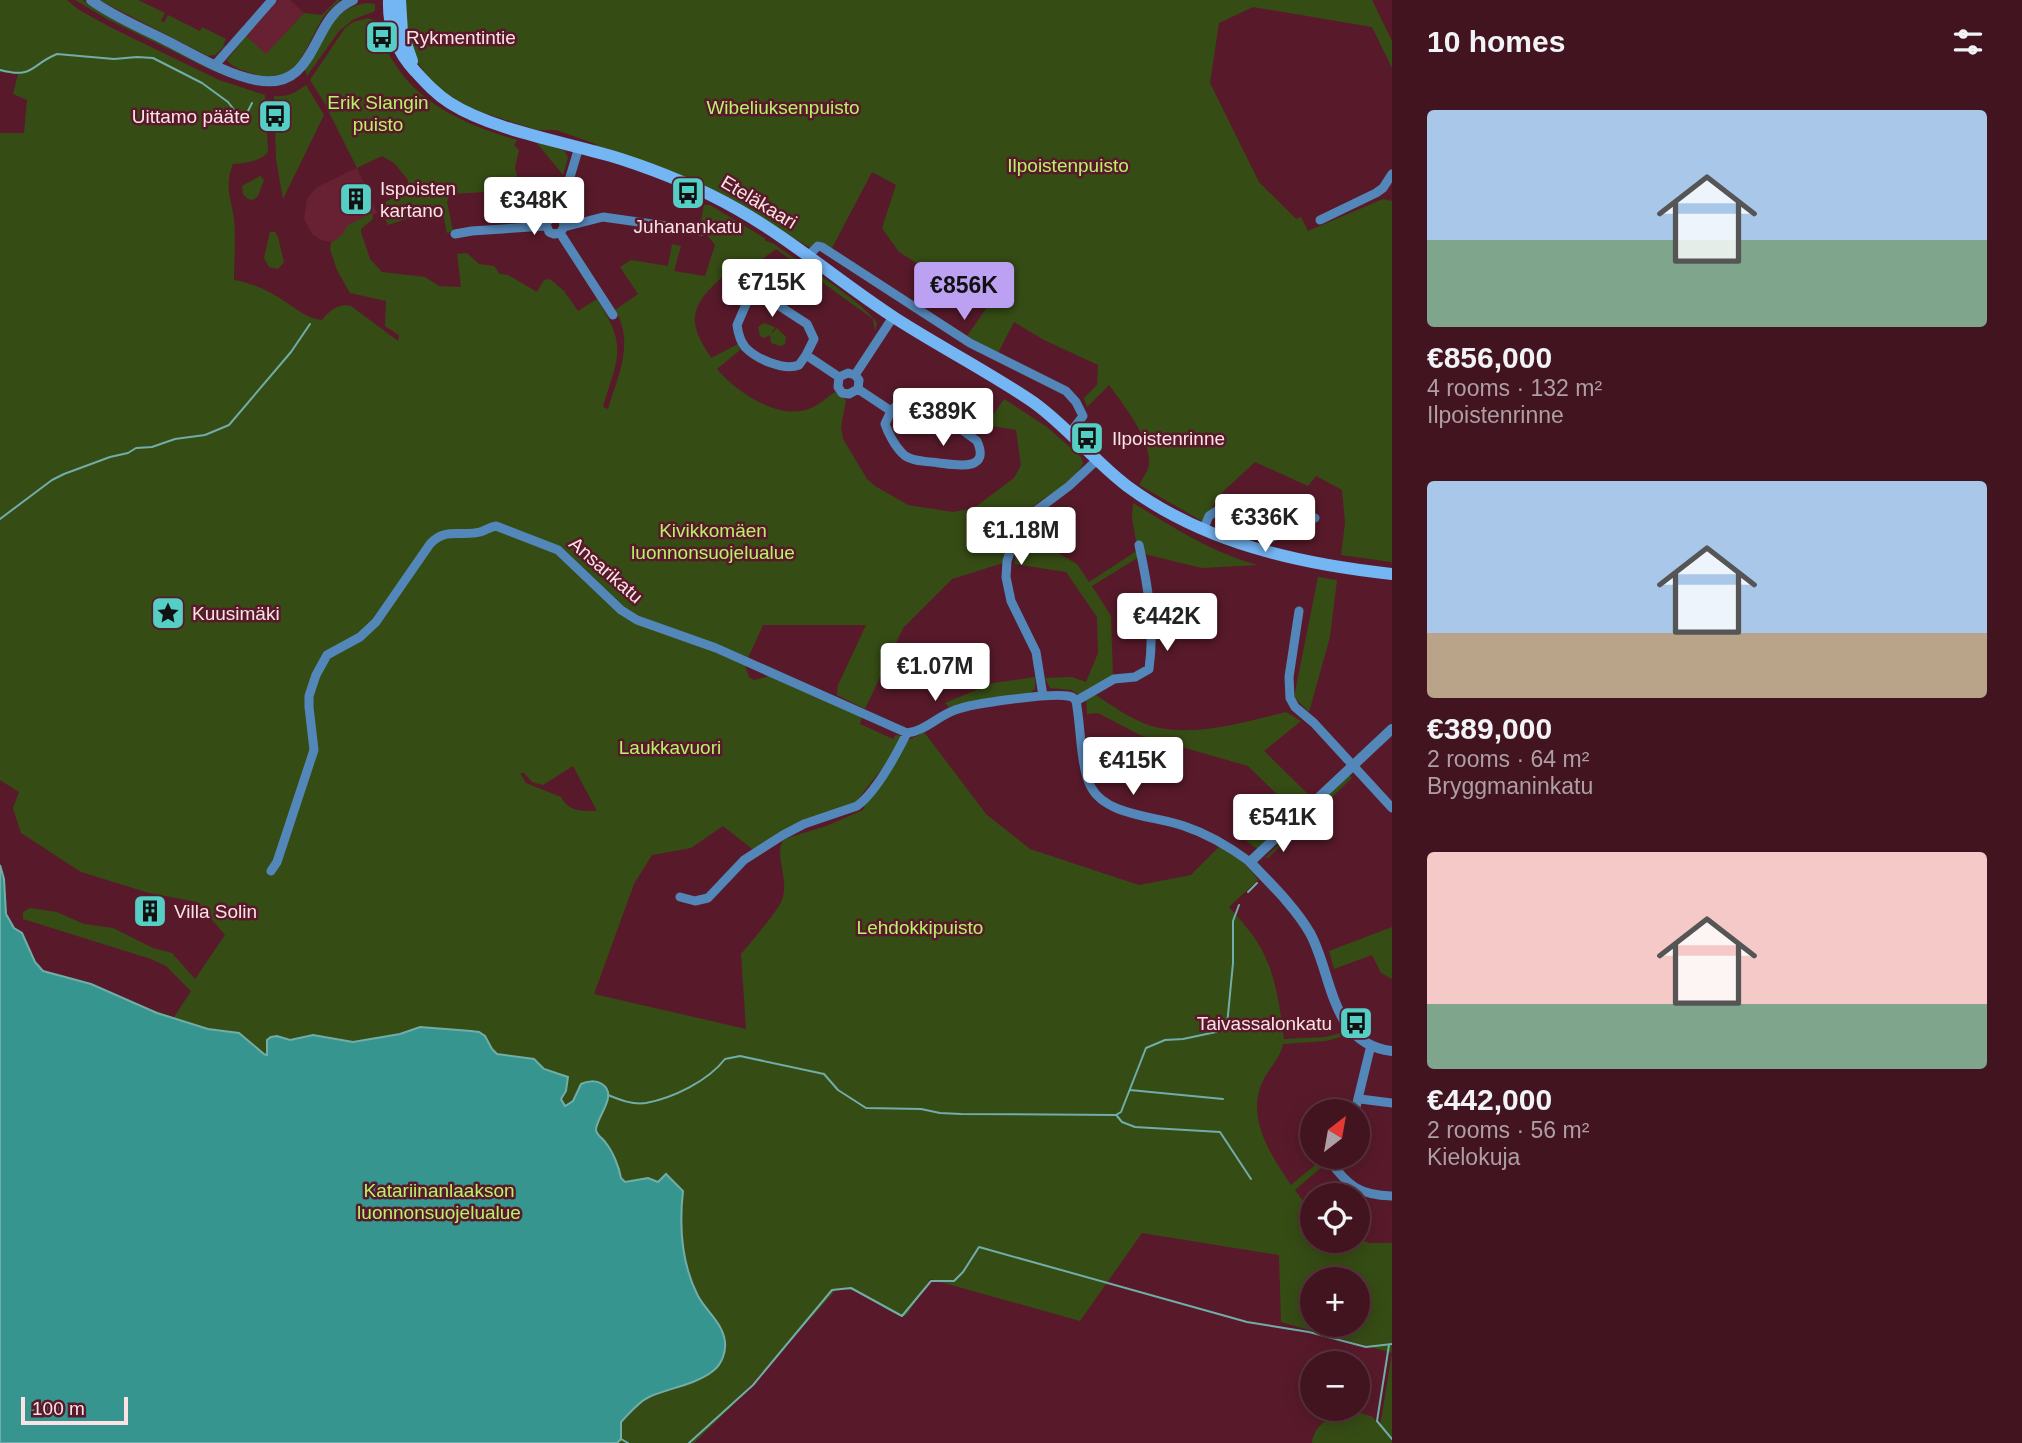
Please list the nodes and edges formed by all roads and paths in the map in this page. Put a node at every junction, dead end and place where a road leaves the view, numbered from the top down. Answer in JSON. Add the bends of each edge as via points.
{"nodes":[{"id":1,"x":91,"y":0,"type":"edge"},
{"id":2,"x":272,"y":0,"type":"edge"},
{"id":3,"x":353,"y":0,"type":"edge"},
{"id":4,"x":389,"y":0,"type":"edge"},
{"id":5,"x":400,"y":0,"type":"edge"},
{"id":6,"x":215,"y":65,"type":"junction"},
{"id":7,"x":415,"y":71,"type":"junction"},
{"id":8,"x":579,"y":147,"type":"junction"},
{"id":9,"x":1392,"y":174,"type":"edge"},
{"id":10,"x":558,"y":217,"type":"junction"},
{"id":11,"x":1320,"y":219,"type":"dead end"},
{"id":12,"x":546,"y":226,"type":"junction"},
{"id":13,"x":562,"y":230,"type":"junction"},
{"id":14,"x":702,"y":232,"type":"dead end"},
{"id":15,"x":455,"y":234,"type":"dead end"},
{"id":16,"x":808,"y":257,"type":"junction"},
{"id":17,"x":612,"y":314,"type":"dead end"},
{"id":18,"x":893,"y":317,"type":"junction"},
{"id":19,"x":806,"y":355,"type":"junction"},
{"id":20,"x":855,"y":374,"type":"junction"},
{"id":21,"x":839,"y":377,"type":"junction"},
{"id":22,"x":858,"y":389,"type":"junction"},
{"id":23,"x":891,"y":411,"type":"junction"},
{"id":24,"x":1070,"y":433,"type":"junction"},
{"id":25,"x":1097,"y":460,"type":"junction"},
{"id":26,"x":1315,"y":518,"type":"dead end"},
{"id":27,"x":1204,"y":528,"type":"junction"},
{"id":28,"x":1139,"y":545,"type":"dead end"},
{"id":29,"x":1392,"y":574,"type":"edge"},
{"id":30,"x":1299,"y":611,"type":"dead end"},
{"id":31,"x":1043,"y":696,"type":"junction"},
{"id":32,"x":1076,"y":701,"type":"junction"},
{"id":33,"x":1392,"y":729,"type":"edge"},
{"id":34,"x":907,"y":733,"type":"junction"},
{"id":35,"x":1354,"y":765,"type":"junction"},
{"id":36,"x":1392,"y":808,"type":"edge"},
{"id":37,"x":1250,"y":862,"type":"junction"},
{"id":38,"x":271,"y":871,"type":"dead end"},
{"id":39,"x":680,"y":897,"type":"dead end"},
{"id":40,"x":1371,"y":1045,"type":"junction"},
{"id":41,"x":1392,"y":1051,"type":"edge"},
{"id":42,"x":1360,"y":1099,"type":"edge"},
{"id":43,"x":1370,"y":1100,"type":"edge"},
{"id":44,"x":1392,"y":1103,"type":"edge"},
{"id":45,"x":1336,"y":1169,"type":"edge"},
{"id":46,"x":1392,"y":1196,"type":"edge"}],
"edges":[{"from":1,"to":6,"type":"street"},
{"from":2,"to":6,"type":"street"},
{"from":3,"to":6,"type":"street","via":[[331,16],[302,66],[287,78],[254,80]]},
{"from":4,"to":7,"type":"main road","name":"Eteläkaari","via":[[396,43]]},
{"from":5,"to":7,"type":"main road","name":"Eteläkaari","via":[[402,32]]},
{"from":7,"to":8,"type":"main road","name":"Eteläkaari","via":[[467,113]]},
{"from":8,"to":10,"type":"street"},
{"from":8,"to":16,"type":"main road","name":"Eteläkaari","via":[[698,189],[746,214]]},
{"from":9,"to":11,"type":"street","via":[[1376,193]]},
{"from":10,"to":12,"type":"street","via":[[551,217]]},
{"from":10,"to":13,"type":"street","via":[[563,220]]},
{"from":12,"to":13,"type":"street","via":[[551,233]]},
{"from":12,"to":15,"type":"street"},
{"from":13,"to":14,"type":"street","via":[[603,217]]},
{"from":13,"to":17,"type":"street"},
{"from":16,"to":18,"type":"main road","name":"Eteläkaari"},
{"from":16,"to":24,"type":"street","via":[[822,247],[970,343],[1066,391],[1083,416]]},
{"from":18,"to":20,"type":"street"},
{"from":18,"to":24,"type":"main road","name":"Eteläkaari","via":[[1033,402]]},
{"from":19,"to":19,"type":"street","via":[[799,365],[785,368],[746,348],[737,325],[750,299],[764,296],[807,324],[814,339]]},
{"from":19,"to":21,"type":"street"},
{"from":20,"to":21,"type":"street"},
{"from":20,"to":22,"type":"street"},
{"from":21,"to":22,"type":"street","via":[[842,393]]},
{"from":22,"to":23,"type":"street"},
{"from":23,"to":23,"type":"street","via":[[900,402],[923,401],[977,441],[978,459],[963,466],[906,456],[886,428]]},
{"from":24,"to":25,"type":"main road","name":"Eteläkaari"},
{"from":25,"to":27,"type":"main road","name":"Eteläkaari","via":[[1149,501]]},
{"from":25,"to":31,"type":"street","via":[[1029,516],[1009,554],[1006,577],[1011,601],[1036,652]]},
{"from":26,"to":27,"type":"street","via":[[1297,516],[1269,539],[1236,526],[1218,510]]},
{"from":27,"to":29,"type":"main road","name":"Eteläkaari","via":[[1284,557]]},
{"from":28,"to":32,"type":"street","via":[[1149,591],[1153,645],[1149,668],[1135,677],[1114,679]]},
{"from":30,"to":35,"type":"street","via":[[1290,698]]},
{"from":31,"to":32,"type":"street","via":[[1067,695]]},
{"from":31,"to":34,"type":"street","via":[[957,709]]},
{"from":32,"to":37,"type":"street","via":[[1087,774],[1099,798],[1114,807],[1193,829]]},
{"from":33,"to":35,"type":"street"},
{"from":34,"to":38,"type":"street","name":"Ansarikatu","via":[[716,648],[629,615],[558,550],[544,543],[496,526],[478,533],[446,533],[430,544],[376,622],[360,637],[327,655],[316,675],[309,696],[312,761]]},
{"from":34,"to":39,"type":"street","via":[[863,802],[783,835],[744,860],[708,898]]},
{"from":35,"to":36,"type":"street"},
{"from":35,"to":37,"type":"street"},
{"from":37,"to":40,"type":"street","via":[[1301,920],[1314,941],[1339,1012]]},
{"from":40,"to":41,"type":"street"},
{"from":40,"to":42,"type":"street"},
{"from":43,"to":44,"type":"street"},
{"from":45,"to":46,"type":"street","via":[[1363,1192]]}]}
